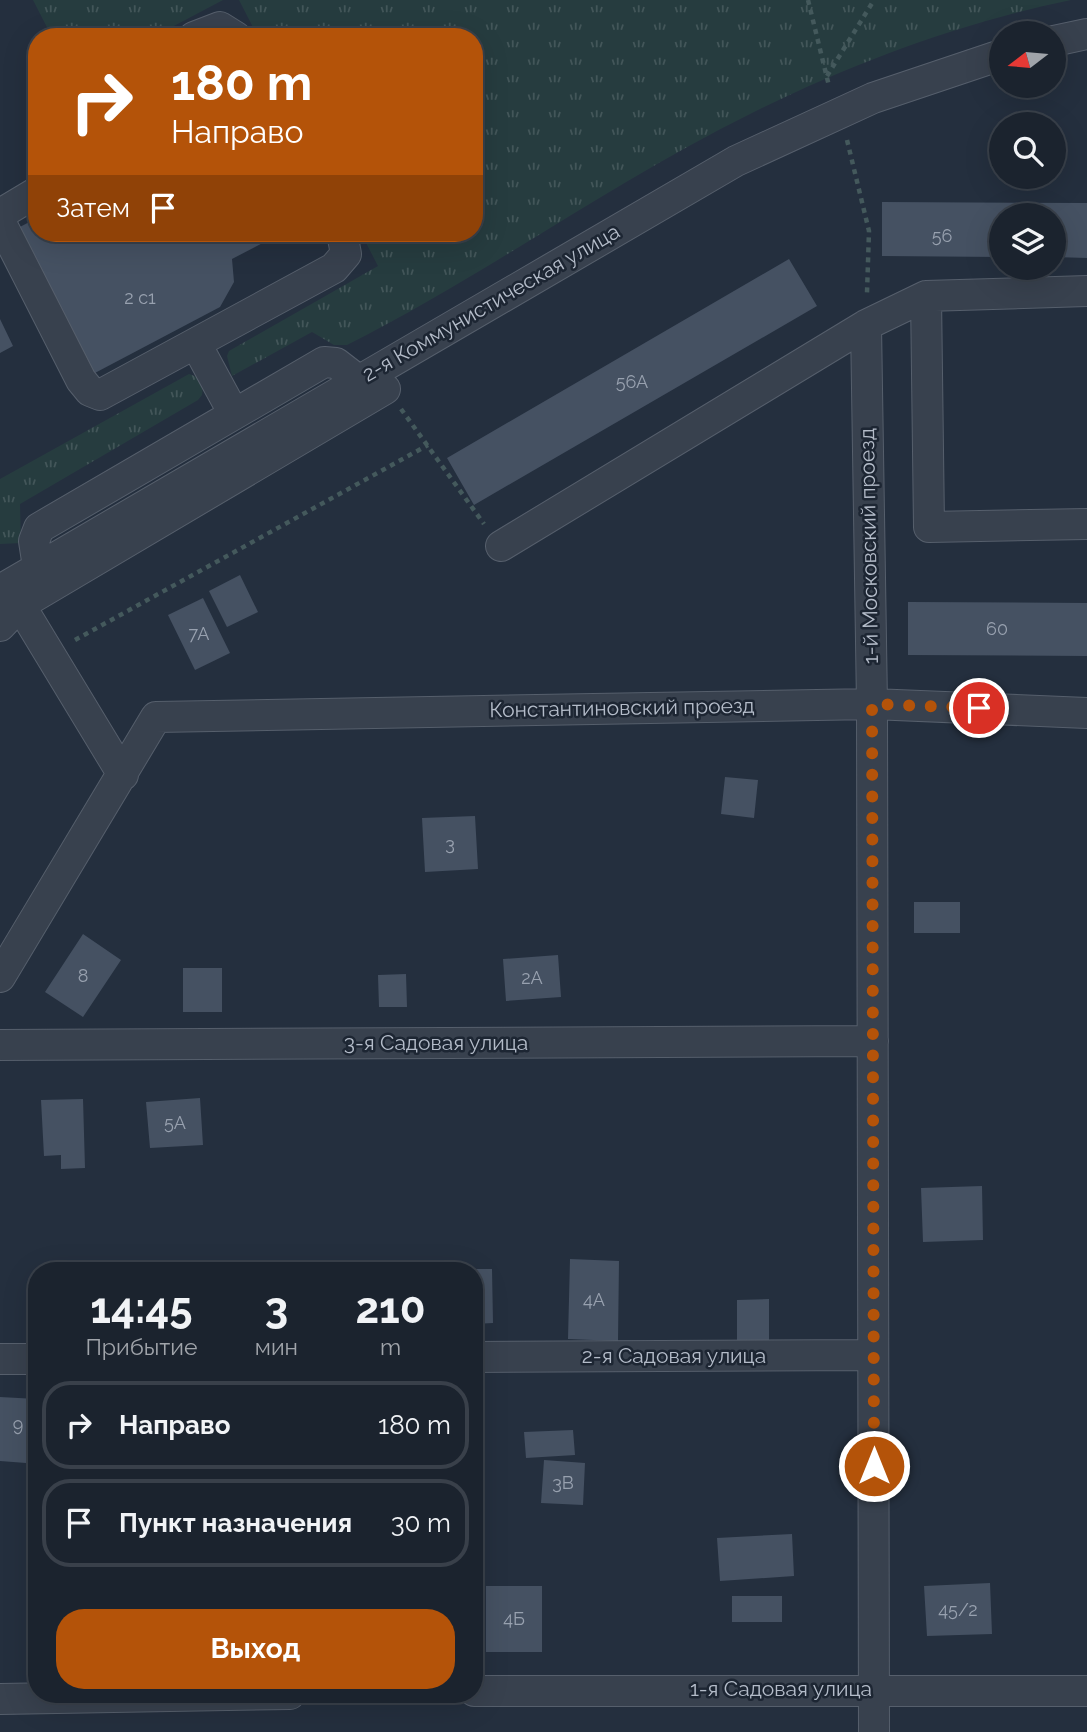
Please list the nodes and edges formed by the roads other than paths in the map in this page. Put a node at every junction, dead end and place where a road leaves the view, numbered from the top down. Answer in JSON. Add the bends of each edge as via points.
{"nodes":[{"id":1,"x":1087,"y":34,"type":"edge"},
{"id":2,"x":1066,"y":38,"type":"edge"},
{"id":3,"x":989,"y":59,"type":"edge"},
{"id":4,"x":28,"y":197,"type":"edge"},
{"id":5,"x":345,"y":242,"type":"edge"},
{"id":6,"x":1087,"y":291,"type":"edge"},
{"id":7,"x":926,"y":296,"type":"junction"},
{"id":8,"x":866,"y":325,"type":"junction"},
{"id":9,"x":196,"y":345,"type":"junction"},
{"id":10,"x":372,"y":385,"type":"junction"},
{"id":11,"x":234,"y":414,"type":"junction"},
{"id":12,"x":1087,"y":524,"type":"edge"},
{"id":13,"x":501,"y":546,"type":"road end"},
{"id":14,"x":38,"y":567,"type":"junction"},
{"id":15,"x":7,"y":607,"type":"edge"},
{"id":16,"x":872,"y":704,"type":"junction"},
{"id":17,"x":1087,"y":713,"type":"edge"},
{"id":18,"x":123,"y":775,"type":"junction"},
{"id":19,"x":0,"y":977,"type":"edge"},
{"id":20,"x":873,"y":1041,"type":"junction"},
{"id":21,"x":0,"y":1045,"type":"edge"},
{"id":22,"x":873,"y":1355,"type":"junction"},
{"id":23,"x":483,"y":1357,"type":"edge"},
{"id":24,"x":0,"y":1359,"type":"edge"},
{"id":25,"x":28,"y":1359,"type":"edge"},
{"id":26,"x":874,"y":1689,"type":"junction"},
{"id":27,"x":483,"y":1691,"type":"edge"},
{"id":28,"x":1087,"y":1691,"type":"edge"},
{"id":29,"x":0,"y":1699,"type":"edge"},
{"id":30,"x":28,"y":1699,"type":"edge"},
{"id":31,"x":874,"y":1732,"type":"edge"}],
"edges":[{"from":1,"to":2,"type":"street"},
{"from":3,"to":10,"type":"street","name":"2-я Коммунистическая улица","via":[[883,94],[768,145]]},
{"from":4,"to":9,"type":"street","via":[[7,210],[2,225],[90,391],[100,395],[111,391]]},
{"from":5,"to":9,"type":"street","via":[[340,264]]},
{"from":6,"to":7,"type":"street"},
{"from":7,"to":8,"type":"street"},
{"from":7,"to":12,"type":"street","via":[[929,527]]},
{"from":8,"to":13,"type":"street"},
{"from":8,"to":16,"type":"street","name":"1-й Московский проезд"},
{"from":9,"to":11,"type":"street"},
{"from":10,"to":11,"type":"street","via":[[336,363],[324,362]]},
{"from":10,"to":14,"type":"street","name":"2-я Коммунистическая улица"},
{"from":10,"to":15,"type":"street"},
{"from":11,"to":14,"type":"street","via":[[39,528],[34,536]]},
{"from":14,"to":15,"type":"street","name":"2-я Коммунистическая улица"},
{"from":15,"to":18,"type":"street","via":[[50,654]]},
{"from":16,"to":17,"type":"street","name":"Константиновский проезд"},
{"from":16,"to":18,"type":"street","name":"Константиновский проезд","via":[[156,717]]},
{"from":16,"to":20,"type":"street","name":"1-й Московский проезд"},
{"from":18,"to":19,"type":"street"},
{"from":20,"to":21,"type":"street","name":"3-я Садовая улица"},
{"from":20,"to":22,"type":"street","name":"1-й Московский проезд"},
{"from":22,"to":23,"type":"street","name":"2-я Садовая улица"},
{"from":22,"to":26,"type":"street","name":"1-й Московский проезд"},
{"from":24,"to":25,"type":"street"},
{"from":26,"to":27,"type":"street","name":"1-я Садовая улица"},
{"from":26,"to":28,"type":"street","name":"1-я Садовая улица"},
{"from":26,"to":31,"type":"street","name":"1-й Московский проезд"},
{"from":29,"to":30,"type":"street"}]}
